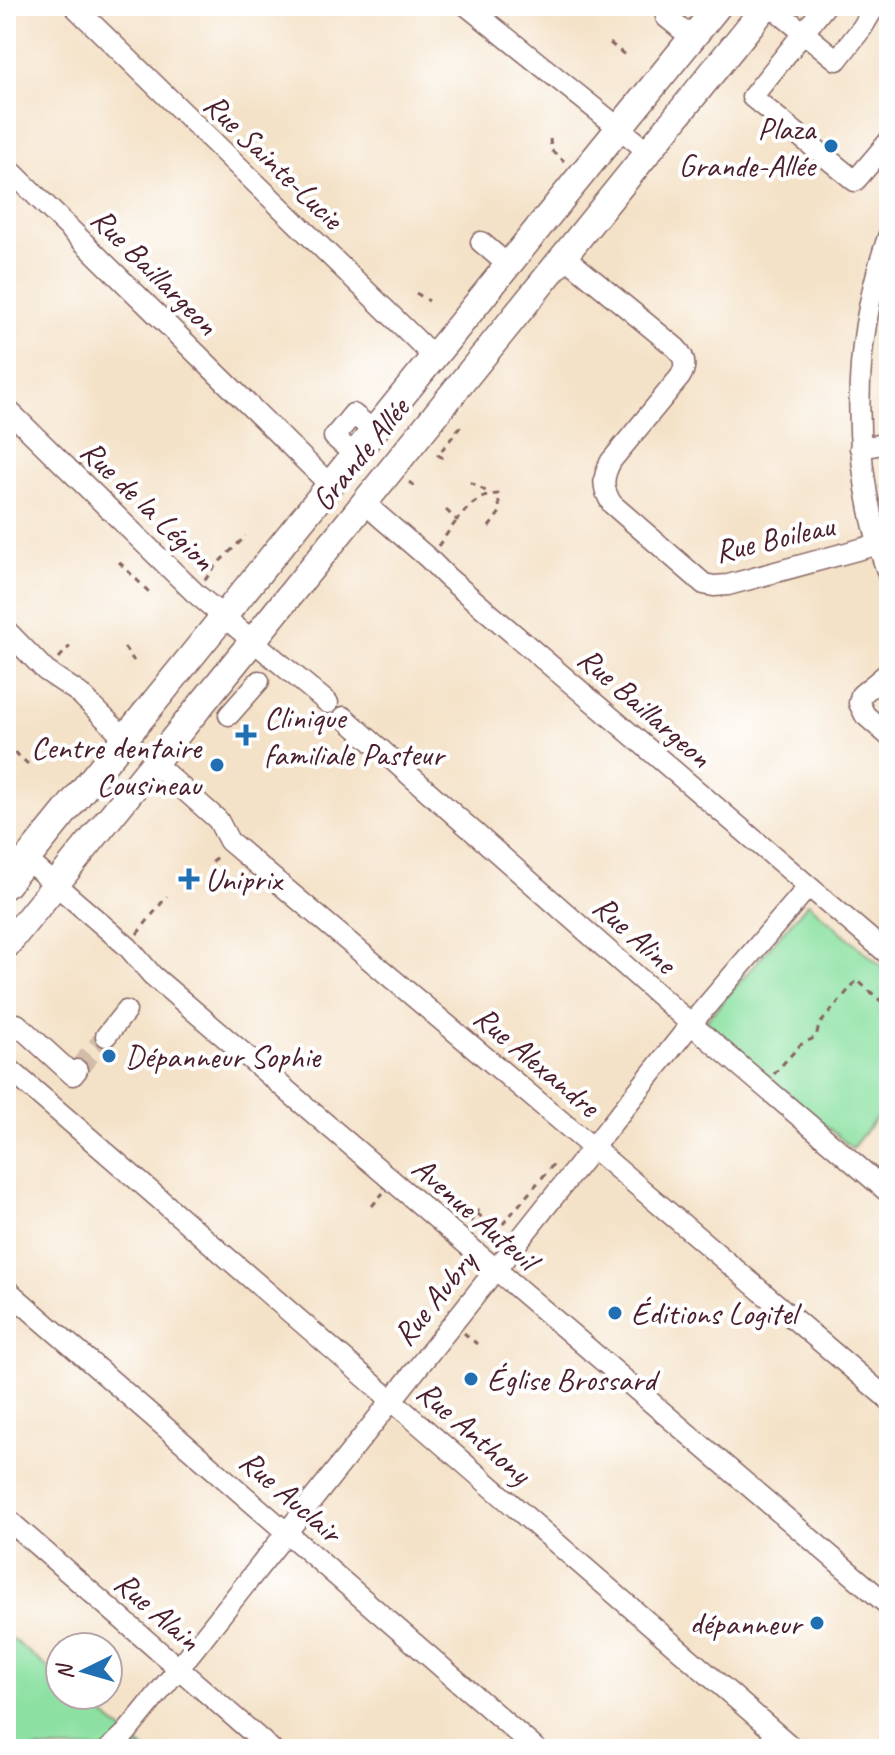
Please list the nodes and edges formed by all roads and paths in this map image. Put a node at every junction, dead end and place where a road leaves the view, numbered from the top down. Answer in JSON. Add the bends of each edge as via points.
{"nodes":[{"id":1,"x":74,"y":6,"type":"edge"},
{"id":2,"x":467,"y":6,"type":"edge"},
{"id":3,"x":718,"y":6,"type":"edge"},
{"id":4,"x":768,"y":6,"type":"edge"},
{"id":5,"x":825,"y":6,"type":"edge"},
{"id":6,"x":875,"y":6,"type":"edge"},
{"id":7,"x":666,"y":17,"type":"dead end"},
{"id":8,"x":804,"y":33,"type":"junction"},
{"id":9,"x":692,"y":38,"type":"junction"},
{"id":10,"x":610,"y":43,"type":"dead end"},
{"id":11,"x":626,"y":56,"type":"dead end"},
{"id":12,"x":620,"y":128,"type":"junction"},
{"id":13,"x":550,"y":139,"type":"dead end"},
{"id":14,"x":889,"y":141,"type":"edge"},
{"id":15,"x":649,"y":152,"type":"junction"},
{"id":16,"x":6,"y":166,"type":"edge"},
{"id":17,"x":570,"y":166,"type":"dead end"},
{"id":18,"x":889,"y":234,"type":"edge"},
{"id":19,"x":481,"y":242,"type":"dead end"},
{"id":20,"x":564,"y":256,"type":"junction"},
{"id":21,"x":508,"y":265,"type":"junction"},
{"id":22,"x":416,"y":293,"type":"dead end"},
{"id":23,"x":429,"y":301,"type":"dead end"},
{"id":24,"x":434,"y":357,"type":"junction"},
{"id":25,"x":6,"y":408,"type":"edge"},
{"id":26,"x":464,"y":422,"type":"dead end"},
{"id":27,"x":889,"y":443,"type":"edge"},
{"id":28,"x":860,"y":448,"type":"junction"},
{"id":29,"x":443,"y":458,"type":"dead end"},
{"id":30,"x":403,"y":477,"type":"dead end"},
{"id":31,"x":470,"y":482,"type":"dead end"},
{"id":32,"x":330,"y":485,"type":"junction"},
{"id":33,"x":417,"y":488,"type":"dead end"},
{"id":34,"x":491,"y":494,"type":"junction"},
{"id":35,"x":364,"y":503,"type":"junction"},
{"id":36,"x":446,"y":510,"type":"dead end"},
{"id":37,"x":457,"y":520,"type":"junction"},
{"id":38,"x":489,"y":527,"type":"dead end"},
{"id":39,"x":246,"y":536,"type":"dead end"},
{"id":40,"x":879,"y":544,"type":"junction"},
{"id":41,"x":428,"y":558,"type":"junction"},
{"id":42,"x":119,"y":562,"type":"dead end"},
{"id":43,"x":216,"y":565,"type":"dead end"},
{"id":44,"x":889,"y":577,"type":"edge"},
{"id":45,"x":153,"y":596,"type":"dead end"},
{"id":46,"x":224,"y":617,"type":"junction"},
{"id":47,"x":6,"y":630,"type":"edge"},
{"id":48,"x":253,"y":640,"type":"junction"},
{"id":49,"x":124,"y":647,"type":"dead end"},
{"id":50,"x":134,"y":661,"type":"dead end"},
{"id":51,"x":889,"y":672,"type":"edge"},
{"id":52,"x":218,"y":681,"type":"junction"},
{"id":53,"x":259,"y":681,"type":"dead end"},
{"id":54,"x":328,"y":703,"type":"dead end"},
{"id":55,"x":344,"y":717,"type":"dead end"},
{"id":56,"x":889,"y":736,"type":"edge"},
{"id":57,"x":125,"y":738,"type":"junction"},
{"id":58,"x":191,"y":740,"type":"dead end"},
{"id":59,"x":6,"y":744,"type":"edge"},
{"id":60,"x":60,"y":747,"type":"dead end"},
{"id":61,"x":205,"y":752,"type":"dead end"},
{"id":62,"x":71,"y":755,"type":"dead end"},
{"id":63,"x":153,"y":762,"type":"junction"},
{"id":64,"x":28,"y":764,"type":"dead end"},
{"id":65,"x":27,"y":860,"type":"junction"},
{"id":66,"x":55,"y":884,"type":"junction"},
{"id":67,"x":6,"y":885,"type":"edge"},
{"id":68,"x":808,"y":887,"type":"junction"},
{"id":69,"x":167,"y":896,"type":"dead end"},
{"id":70,"x":6,"y":946,"type":"edge"},
{"id":71,"x":128,"y":947,"type":"junction"},
{"id":72,"x":889,"y":955,"type":"edge"},
{"id":73,"x":889,"y":994,"type":"edge"},
{"id":74,"x":126,"y":1011,"type":"dead end"},
{"id":75,"x":17,"y":1024,"type":"dead end"},
{"id":76,"x":691,"y":1024,"type":"junction"},
{"id":77,"x":106,"y":1036,"type":"tunnel mouth"},
{"id":78,"x":6,"y":1066,"type":"edge"},
{"id":79,"x":77,"y":1070,"type":"dead end"},
{"id":80,"x":763,"y":1085,"type":"junction"},
{"id":81,"x":593,"y":1148,"type":"junction"},
{"id":82,"x":557,"y":1160,"type":"dead end"},
{"id":83,"x":889,"y":1193,"type":"edge"},
{"id":84,"x":477,"y":1213,"type":"dead end"},
{"id":85,"x":495,"y":1270,"type":"junction"},
{"id":86,"x":6,"y":1289,"type":"edge"},
{"id":87,"x":391,"y":1400,"type":"junction"},
{"id":88,"x":889,"y":1400,"type":"edge"},
{"id":89,"x":6,"y":1518,"type":"edge"},
{"id":90,"x":287,"y":1533,"type":"junction"},
{"id":91,"x":889,"y":1606,"type":"edge"},
{"id":92,"x":178,"y":1669,"type":"junction"},
{"id":93,"x":6,"y":1739,"type":"edge"},
{"id":94,"x":19,"y":1749,"type":"edge"},
{"id":95,"x":109,"y":1749,"type":"edge"},
{"id":96,"x":271,"y":1749,"type":"edge"},
{"id":97,"x":536,"y":1749,"type":"edge"},
{"id":98,"x":794,"y":1749,"type":"edge"}],
"edges":[{"from":1,"to":24,"type":"street","name":"Rue Sainte-Lucie"},
{"from":2,"to":12,"type":"street"},
{"from":3,"to":9,"type":"main road","name":"Grande Allée"},
{"from":4,"to":8,"type":"street"},
{"from":4,"to":15,"type":"main road","name":"Grande Allée"},
{"from":5,"to":8,"type":"street"},
{"from":6,"to":8,"type":"street","via":[[837,60]]},
{"from":7,"to":9,"type":"street"},
{"from":8,"to":14,"type":"street","via":[[752,97],[855,181]]},
{"from":9,"to":12,"type":"main road","name":"Grande Allée"},
{"from":10,"to":11,"type":"path"},
{"from":12,"to":15,"type":"street"},
{"from":12,"to":21,"type":"main road","name":"Grande Allée"},
{"from":13,"to":17,"type":"path","via":[[551,150]]},
{"from":15,"to":20,"type":"main road","name":"Grande Allée"},
{"from":16,"to":32,"type":"street","name":"Rue Baillargeon"},
{"from":18,"to":28,"type":"street","via":[[864,335]]},
{"from":19,"to":21,"type":"street"},
{"from":20,"to":35,"type":"main road","name":"Grande Allée"},
{"from":20,"to":40,"type":"street","name":"Rue Boileau","via":[[684,359],[680,377],[605,473],[612,504],[704,584],[714,586]]},
{"from":21,"to":24,"type":"main road","name":"Grande Allée"},
{"from":22,"to":23,"type":"path"},
{"from":24,"to":32,"type":"main road","name":"Grande Allée"},
{"from":25,"to":46,"type":"street","name":"Rue de la Légion"},
{"from":26,"to":29,"type":"path","via":[[438,455]]},
{"from":27,"to":28,"type":"street"},
{"from":28,"to":40,"type":"street"},
{"from":30,"to":33,"type":"path"},
{"from":31,"to":34,"type":"path"},
{"from":32,"to":46,"type":"main road","name":"Grande Allée"},
{"from":34,"to":37,"type":"path","via":[[469,505]]},
{"from":34,"to":38,"type":"path","via":[[498,494],[500,512]]},
{"from":35,"to":41,"type":"street","name":"Rue Baillargeon"},
{"from":35,"to":48,"type":"main road","name":"Grande Allée"},
{"from":36,"to":37,"type":"path"},
{"from":37,"to":41,"type":"path"},
{"from":39,"to":43,"type":"path"},
{"from":40,"to":44,"type":"street"},
{"from":41,"to":68,"type":"street","name":"Rue Baillargeon"},
{"from":42,"to":45,"type":"path"},
{"from":46,"to":48,"type":"street","name":"Rue de la Légion"},
{"from":46,"to":57,"type":"main road","name":"Grande Allée"},
{"from":47,"to":57,"type":"street"},
{"from":48,"to":52,"type":"main road","name":"Grande Allée"},
{"from":48,"to":54,"type":"street"},
{"from":49,"to":50,"type":"path"},
{"from":51,"to":56,"type":"street","via":[[861,695],[859,703]]},
{"from":52,"to":53,"type":"street","via":[[236,708]]},
{"from":52,"to":63,"type":"main road","name":"Grande Allée"},
{"from":55,"to":76,"type":"street","name":"Rue Aline"},
{"from":57,"to":65,"type":"main road","name":"Grande Allée"},
{"from":58,"to":61,"type":"path"},
{"from":59,"to":64,"type":"path"},
{"from":60,"to":62,"type":"path"},
{"from":63,"to":66,"type":"main road","name":"Grande Allée"},
{"from":63,"to":81,"type":"street","name":"Rue Alexandre","via":[[218,820],[229,841]]},
{"from":65,"to":66,"type":"street","name":"Avenue Auteuil"},
{"from":65,"to":67,"type":"main road","name":"Grande Allée"},
{"from":66,"to":70,"type":"main road","name":"Grande Allée"},
{"from":66,"to":71,"type":"street","name":"Avenue Auteuil"},
{"from":68,"to":72,"type":"street","name":"Rue Baillargeon"},
{"from":68,"to":76,"type":"street","name":"Rue Aubry"},
{"from":69,"to":71,"type":"path"},
{"from":71,"to":85,"type":"street","name":"Avenue Auteuil","via":[[152,975]]},
{"from":73,"to":80,"type":"path","via":[[882,1002],[857,980],[819,1025],[816,1037],[800,1045]]},
{"from":74,"to":77,"type":"street"},
{"from":75,"to":79,"type":"street","via":[[73,1075]]},
{"from":76,"to":80,"type":"street","name":"Rue Aline"},
{"from":76,"to":81,"type":"street","name":"Rue Aubry"},
{"from":78,"to":87,"type":"street","name":"Rue Anthony"},
{"from":80,"to":83,"type":"street","name":"Rue Aline"},
{"from":81,"to":85,"type":"street","name":"Rue Aubry"},
{"from":81,"to":88,"type":"street","name":"Rue Alexandre"},
{"from":82,"to":84,"type":"path","via":[[497,1231]]},
{"from":85,"to":87,"type":"street","name":"Rue Aubry"},
{"from":85,"to":91,"type":"street","name":"Avenue Auteuil"},
{"from":86,"to":90,"type":"street","name":"Rue Auclair"},
{"from":87,"to":90,"type":"street","name":"Rue Aubry"},
{"from":87,"to":98,"type":"street","name":"Rue Anthony"},
{"from":89,"to":92,"type":"street","name":"Rue Alain"},
{"from":90,"to":92,"type":"street","name":"Rue Aubry"},
{"from":90,"to":97,"type":"street","name":"Rue Auclair"},
{"from":92,"to":95,"type":"street","name":"Rue Aubry"},
{"from":92,"to":96,"type":"street","name":"Rue Alain"},
{"from":93,"to":94,"type":"path"}]}
